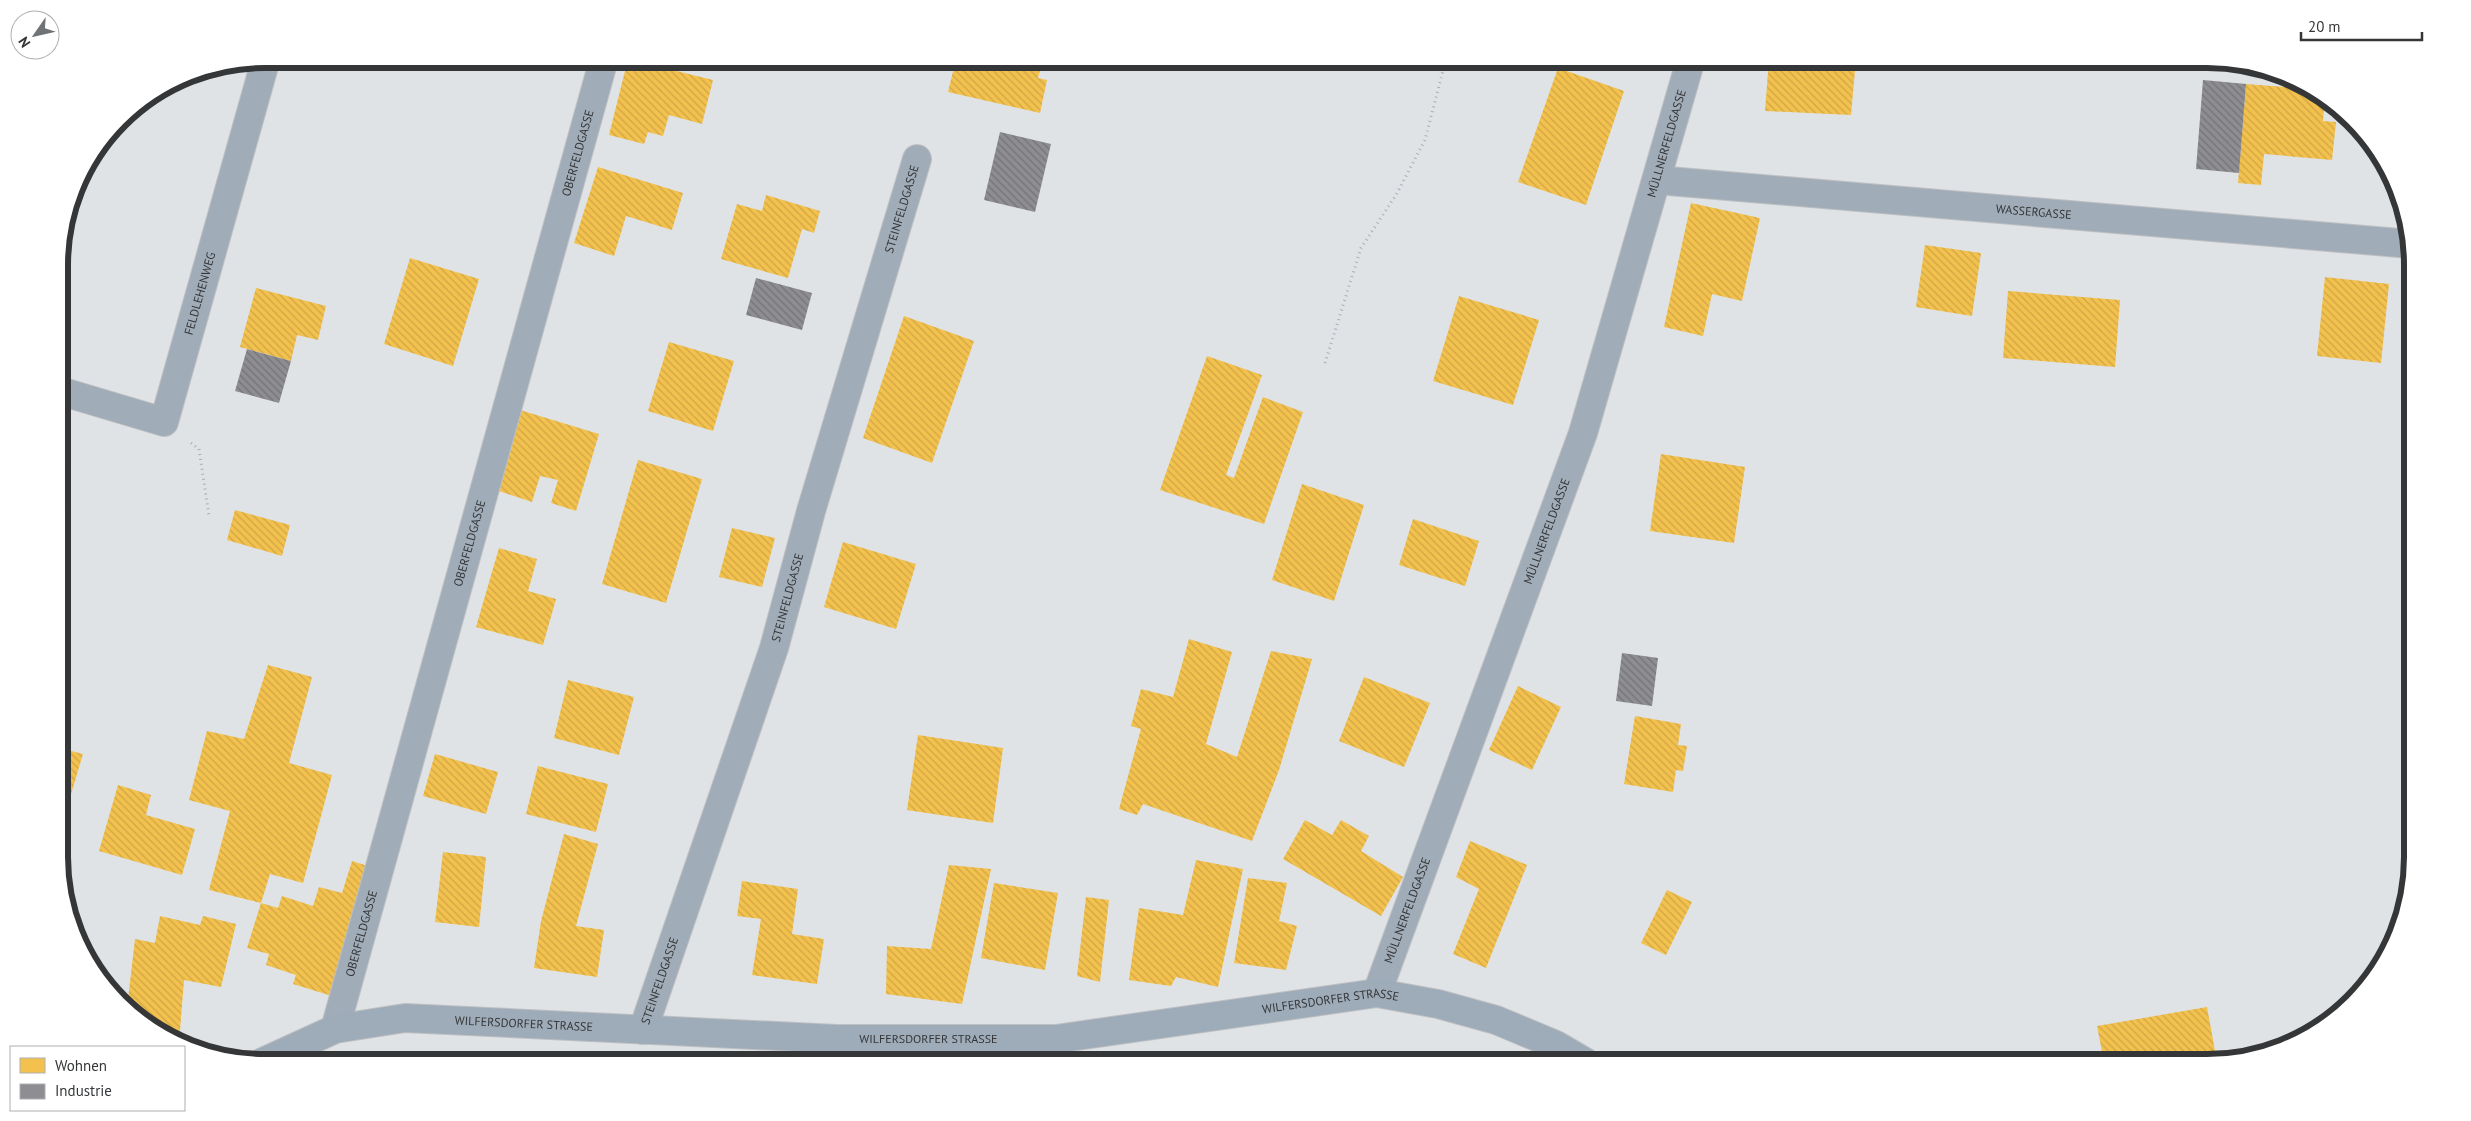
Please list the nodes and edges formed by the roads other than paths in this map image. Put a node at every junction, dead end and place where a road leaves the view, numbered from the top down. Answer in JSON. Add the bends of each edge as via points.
{"nodes":[{"id":1,"x":263,"y":68,"type":"edge"},
{"id":2,"x":602,"y":68,"type":"edge"},
{"id":3,"x":1688,"y":68,"type":"edge"},
{"id":4,"x":917,"y":159,"type":"dead end"},
{"id":5,"x":1657,"y":180,"type":"junction"},
{"id":6,"x":2402,"y":243,"type":"edge"},
{"id":7,"x":68,"y":393,"type":"edge"},
{"id":8,"x":1377,"y":993,"type":"junction"},
{"id":9,"x":336,"y":1029,"type":"junction"},
{"id":10,"x":643,"y":1030,"type":"junction"},
{"id":11,"x":281,"y":1054,"type":"edge"},
{"id":12,"x":1571,"y":1054,"type":"edge"}],
"edges":[{"from":1,"to":7,"type":"street","name":"FELDLEHENWEG","via":[[164,422]]},
{"from":2,"to":9,"type":"street","name":"OBERFELDGASSE"},
{"from":3,"to":5,"type":"street","name":"MÜLLNERFELDGASSE"},
{"from":4,"to":10,"type":"street","name":"STEINFELDGASSE","via":[[811,512],[774,648]]},
{"from":5,"to":6,"type":"street","name":"WASSERGASSE"},
{"from":5,"to":8,"type":"street","name":"MÜLLNERFELDGASSE","via":[[1583,433]]},
{"from":8,"to":10,"type":"street","name":"WILFERSDORFER STRASSE","via":[[1056,1039],[837,1039]]},
{"from":8,"to":12,"type":"street","name":"WILFERSDORFER STRASSE","via":[[1438,1004],[1496,1020]]},
{"from":9,"to":10,"type":"street","name":"WILFERSDORFER STRASSE","via":[[405,1018]]},
{"from":9,"to":11,"type":"street","name":"WILFERSDORFER STRASSE"}]}
